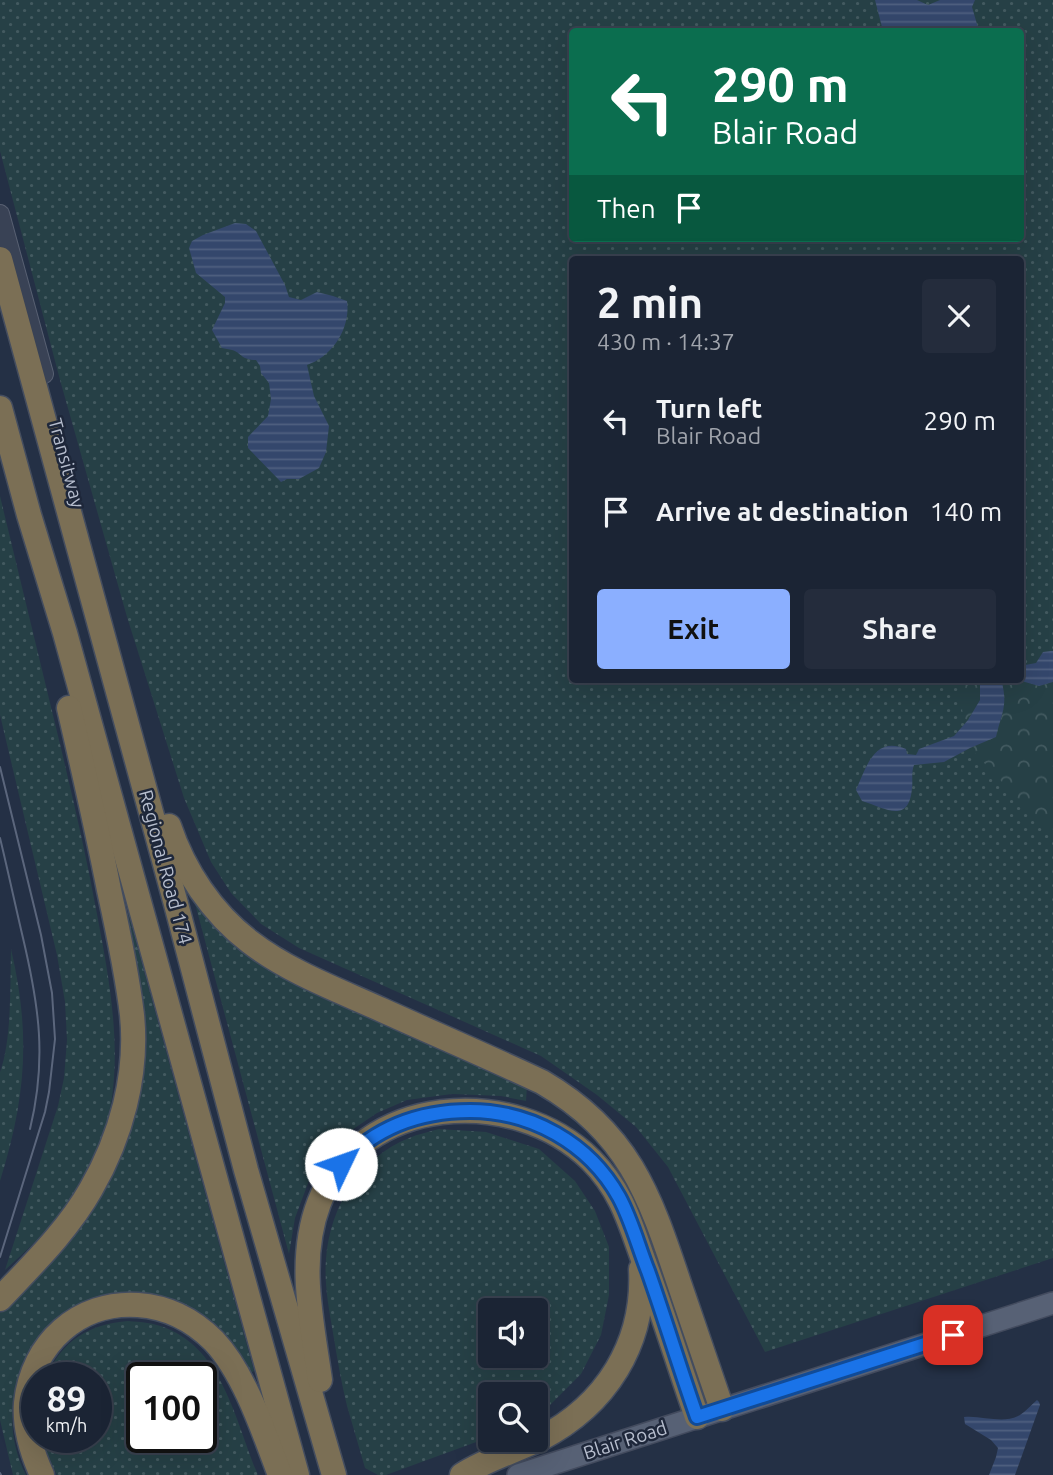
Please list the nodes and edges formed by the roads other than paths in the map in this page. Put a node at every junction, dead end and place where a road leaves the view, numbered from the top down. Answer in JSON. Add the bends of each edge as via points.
{"nodes":[{"id":1,"x":0,"y":214,"type":"edge"},
{"id":2,"x":0,"y":259,"type":"edge"},
{"id":3,"x":0,"y":408,"type":"edge"},
{"id":4,"x":64,"y":499,"type":"junction"},
{"id":5,"x":29,"y":515,"type":"junction"},
{"id":6,"x":135,"y":712,"type":"junction"},
{"id":7,"x":639,"y":1247,"type":"junction"},
{"id":8,"x":0,"y":1300,"type":"edge"},
{"id":9,"x":1053,"y":1303,"type":"edge"},
{"id":10,"x":722,"y":1409,"type":"junction"},
{"id":11,"x":697,"y":1417,"type":"junction"},
{"id":12,"x":327,"y":1447,"type":"junction"},
{"id":13,"x":43,"y":1475,"type":"edge"},
{"id":14,"x":280,"y":1475,"type":"edge"},
{"id":15,"x":297,"y":1475,"type":"edge"},
{"id":16,"x":334,"y":1475,"type":"edge"},
{"id":17,"x":462,"y":1475,"type":"edge"},
{"id":18,"x":518,"y":1475,"type":"edge"}],
"edges":[{"from":1,"to":6,"type":"lane","name":"Transitway"},
{"from":2,"to":4,"type":"highway","name":"Regional Road 174"},
{"from":3,"to":5,"type":"highway","name":"Regional Road 174"},
{"from":4,"to":6,"type":"highway"},
{"from":4,"to":12,"type":"highway","name":"Regional Road 174","via":[[246,1170]]},
{"from":5,"to":8,"type":"highway","via":[[118,933],[132,1036],[130,1078],[105,1163],[71,1220]]},
{"from":5,"to":15,"type":"highway","name":"Regional Road 174"},
{"from":6,"to":10,"type":"highway","via":[[181,858],[215,908],[250,942],[316,979],[542,1082],[613,1140],[633,1167],[654,1212]]},
{"from":7,"to":11,"type":"highway"},
{"from":7,"to":12,"type":"highway","via":[[625,1210],[602,1173],[572,1144],[538,1124],[494,1112],[450,1111],[403,1121],[371,1138],[332,1176],[310,1233],[307,1278],[330,1433]]},
{"from":7,"to":17,"type":"highway","via":[[641,1286],[636,1324],[607,1385],[591,1404],[554,1431]]},
{"from":9,"to":10,"type":"main road","name":"Blair Road"},
{"from":10,"to":11,"type":"main road","name":"Blair Road"},
{"from":11,"to":18,"type":"main road","name":"Blair Road"},
{"from":12,"to":16,"type":"highway","name":"Regional Road 174"},
{"from":13,"to":14,"type":"highway","via":[[26,1420],[29,1386],[41,1357],[70,1322],[105,1307],[132,1304],[183,1318],[223,1352],[240,1380]]}]}
